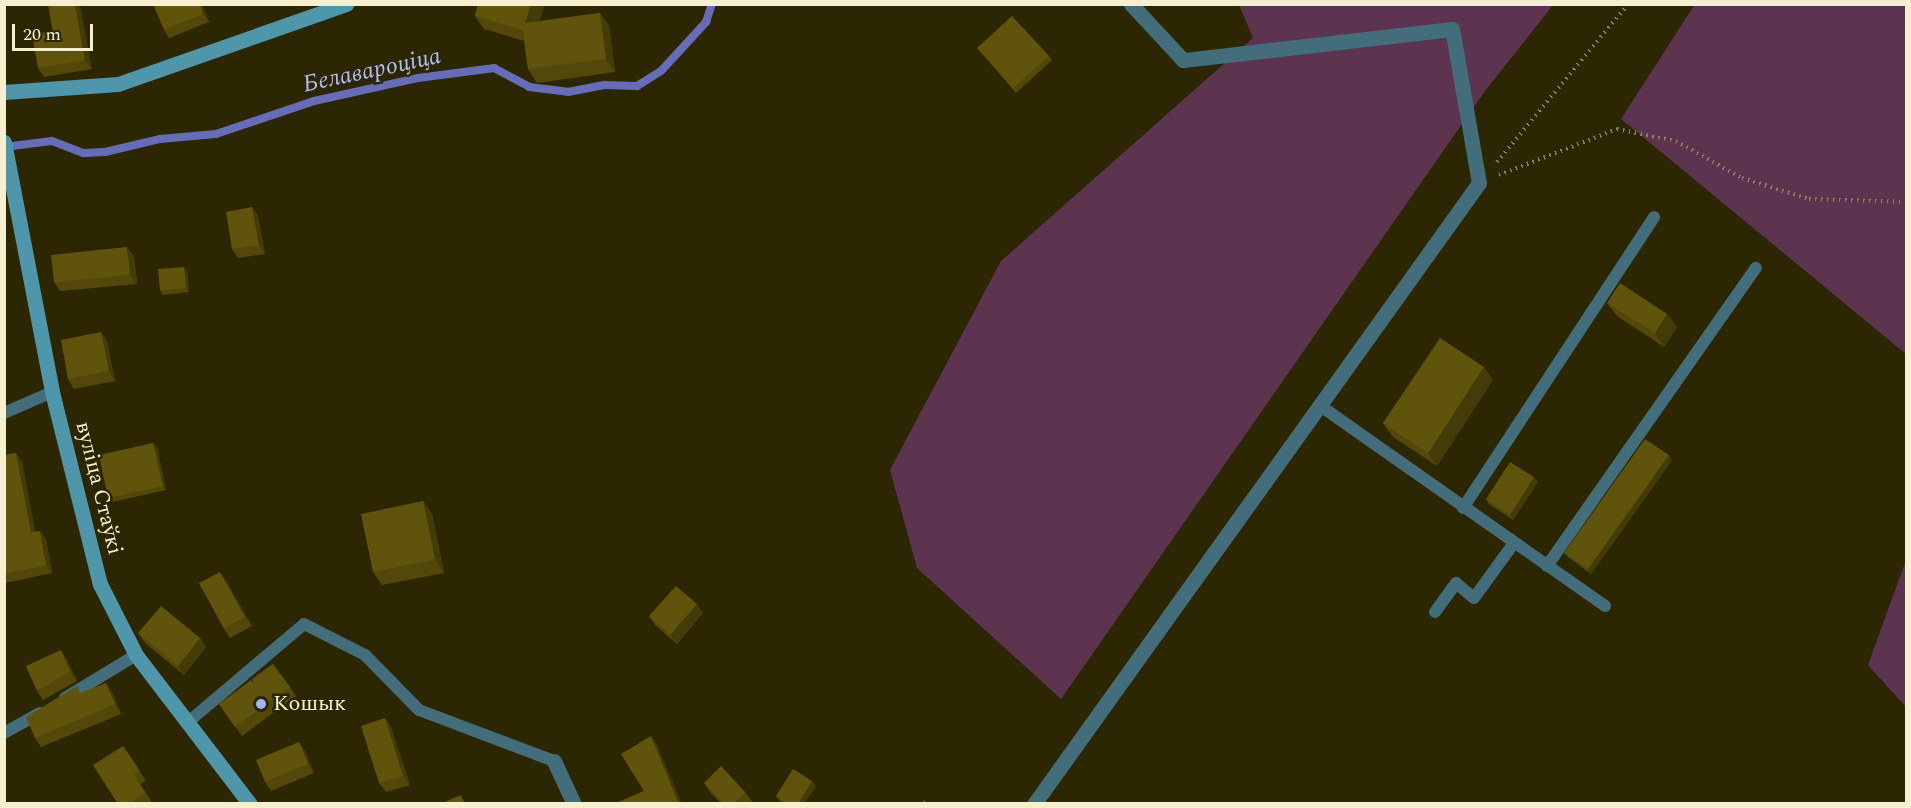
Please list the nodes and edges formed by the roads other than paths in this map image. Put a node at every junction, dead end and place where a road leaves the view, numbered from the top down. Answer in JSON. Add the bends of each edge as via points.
{"nodes":[{"id":1,"x":346,"y":4,"type":"edge"},
{"id":2,"x":1131,"y":4,"type":"edge"},
{"id":3,"x":4,"y":92,"type":"edge"},
{"id":4,"x":4,"y":142,"type":"edge"},
{"id":5,"x":1654,"y":217,"type":"dead end"},
{"id":6,"x":1756,"y":268,"type":"dead end"},
{"id":7,"x":52,"y":392,"type":"junction"},
{"id":8,"x":1322,"y":407,"type":"junction"},
{"id":9,"x":4,"y":412,"type":"edge"},
{"id":10,"x":1462,"y":508,"type":"junction"},
{"id":11,"x":1514,"y":543,"type":"junction"},
{"id":12,"x":1547,"y":566,"type":"junction"},
{"id":13,"x":1605,"y":606,"type":"dead end"},
{"id":14,"x":1435,"y":612,"type":"dead end"},
{"id":15,"x":136,"y":655,"type":"junction"},
{"id":16,"x":187,"y":723,"type":"junction"},
{"id":17,"x":4,"y":733,"type":"edge"},
{"id":18,"x":554,"y":761,"type":"joint"},
{"id":19,"x":250,"y":804,"type":"edge"},
{"id":20,"x":574,"y":804,"type":"edge"},
{"id":21,"x":1034,"y":804,"type":"edge"}],
"edges":[{"from":1,"to":3,"type":"street","via":[[118,84]]},
{"from":2,"to":8,"type":"street","via":[[1183,60],[1452,29],[1479,183]]},
{"from":4,"to":7,"type":"street","name":"вуліца Стаўкі"},
{"from":5,"to":10,"type":"lane"},
{"from":6,"to":12,"type":"lane"},
{"from":7,"to":9,"type":"lane"},
{"from":7,"to":15,"type":"street","name":"вуліца Стаўкі","via":[[100,584]]},
{"from":8,"to":10,"type":"lane"},
{"from":8,"to":21,"type":"street"},
{"from":10,"to":11,"type":"lane"},
{"from":11,"to":12,"type":"lane"},
{"from":11,"to":14,"type":"lane","via":[[1474,598],[1456,584]]},
{"from":12,"to":13,"type":"lane"},
{"from":15,"to":16,"type":"street","name":"вуліца Стаўкі"},
{"from":15,"to":17,"type":"lane"},
{"from":16,"to":18,"type":"lane","via":[[304,624],[365,655],[418,710]]},
{"from":16,"to":19,"type":"street","name":"вуліца Стаўкі"},
{"from":18,"to":20,"type":"street"}]}
